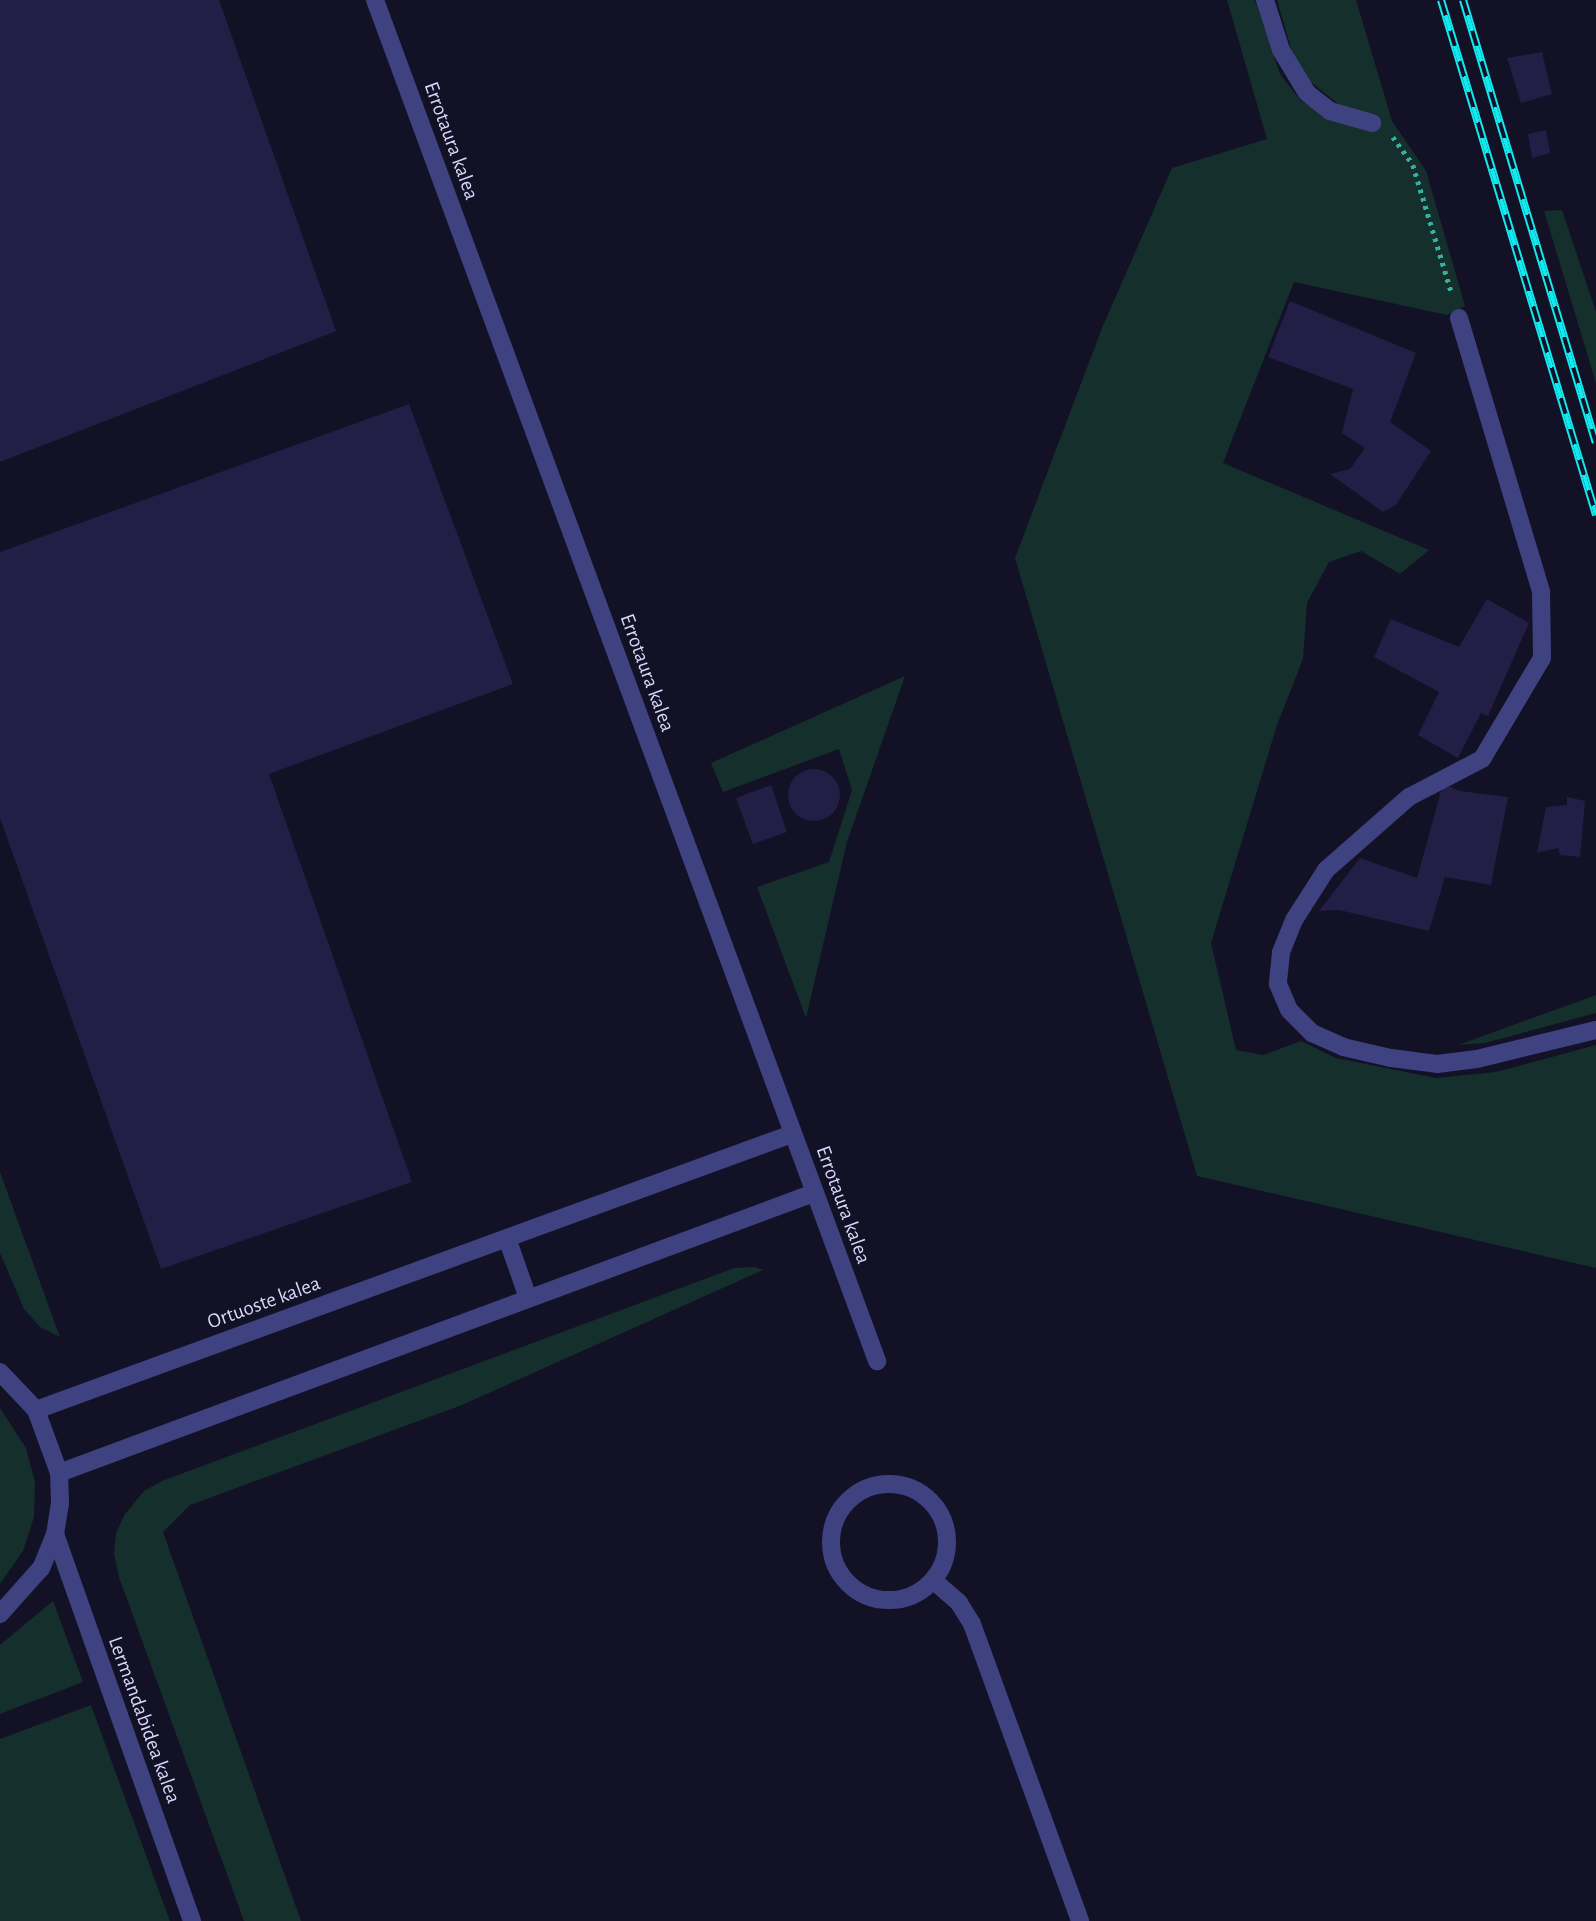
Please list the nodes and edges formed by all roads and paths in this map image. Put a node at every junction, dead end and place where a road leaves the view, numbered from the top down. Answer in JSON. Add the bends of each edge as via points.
{"nodes":[{"id":1,"x":375,"y":0,"type":"edge"},
{"id":2,"x":1265,"y":0,"type":"edge"},
{"id":3,"x":1371,"y":124,"type":"joint"},
{"id":4,"x":1459,"y":318,"type":"joint"},
{"id":5,"x":1596,"y":1030,"type":"edge"},
{"id":6,"x":792,"y":1134,"type":"junction"},
{"id":7,"x":814,"y":1193,"type":"junction"},
{"id":8,"x":508,"y":1238,"type":"junction"},
{"id":9,"x":528,"y":1298,"type":"junction"},
{"id":10,"x":877,"y":1361,"type":"dead end"},
{"id":11,"x":0,"y":1372,"type":"edge"},
{"id":12,"x":36,"y":1410,"type":"junction"},
{"id":13,"x":59,"y":1472,"type":"junction"},
{"id":14,"x":55,"y":1534,"type":"junction"},
{"id":15,"x":934,"y":1581,"type":"junction"},
{"id":16,"x":0,"y":1614,"type":"edge"},
{"id":17,"x":192,"y":1921,"type":"edge"},
{"id":18,"x":1080,"y":1921,"type":"edge"}],
"edges":[{"from":1,"to":6,"type":"street","name":"Errotaura kalea"},
{"from":2,"to":3,"type":"street","via":[[1280,50],[1307,93],[1329,111]]},
{"from":3,"to":4,"type":"path","via":[[1394,138],[1413,164]]},
{"from":4,"to":5,"type":"street","via":[[1541,592],[1542,658],[1482,759],[1409,797],[1326,870],[1294,920],[1281,953],[1279,984],[1289,1010],[1312,1033],[1343,1047],[1437,1065]]},
{"from":6,"to":7,"type":"street","name":"Errotaura kalea"},
{"from":6,"to":8,"type":"street","name":"Ortuoste kalea"},
{"from":7,"to":9,"type":"street"},
{"from":7,"to":10,"type":"street","name":"Errotaura kalea"},
{"from":8,"to":9,"type":"street"},
{"from":8,"to":12,"type":"street","name":"Ortuoste kalea"},
{"from":9,"to":13,"type":"street"},
{"from":11,"to":12,"type":"street"},
{"from":12,"to":13,"type":"street"},
{"from":13,"to":14,"type":"street"},
{"from":14,"to":16,"type":"street","via":[[41,1568]]},
{"from":14,"to":17,"type":"street","name":"Lermandabidea kalea"},
{"from":15,"to":15,"type":"street","via":[[948,1550],[943,1517],[920,1492],[888,1482],[856,1492],[834,1518],[830,1552],[844,1582],[872,1600],[906,1600]]},
{"from":15,"to":18,"type":"street","via":[[959,1602],[972,1624]]}]}
